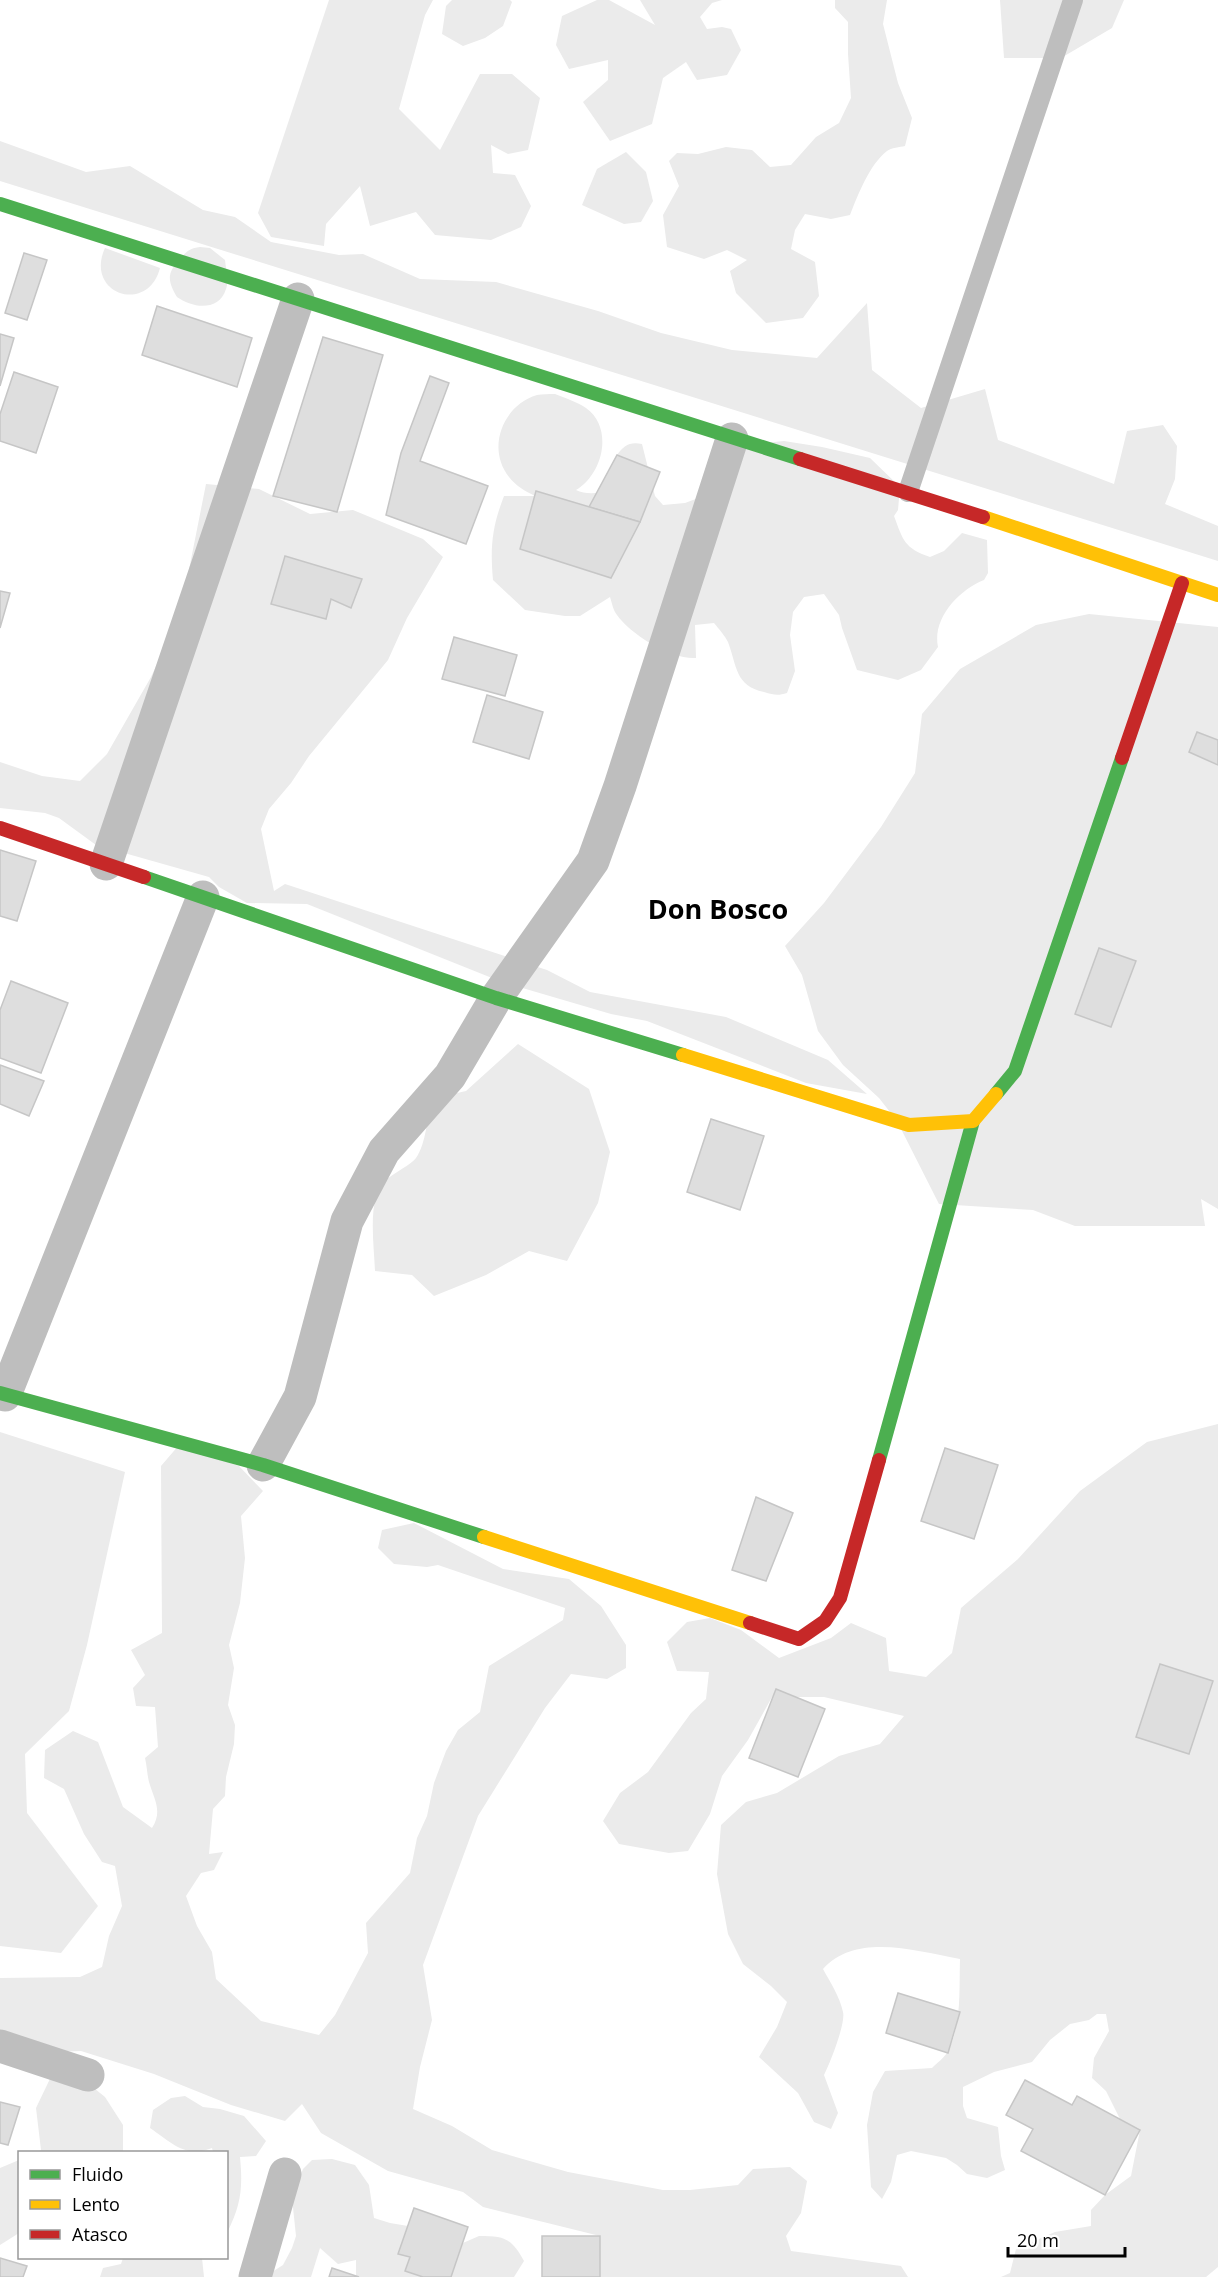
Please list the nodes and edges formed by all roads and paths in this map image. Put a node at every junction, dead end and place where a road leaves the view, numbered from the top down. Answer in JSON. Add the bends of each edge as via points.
{"nodes":[{"id":1,"x":1073,"y":0,"type":"edge"},
{"id":2,"x":0,"y":204,"type":"edge"},
{"id":3,"x":298,"y":299,"type":"junction"},
{"id":4,"x":732,"y":439,"type":"junction"},
{"id":5,"x":908,"y":492,"type":"junction"},
{"id":6,"x":1182,"y":583,"type":"junction"},
{"id":7,"x":1218,"y":595,"type":"edge"},
{"id":8,"x":0,"y":828,"type":"edge"},
{"id":9,"x":106,"y":864,"type":"junction"},
{"id":10,"x":203,"y":897,"type":"junction"},
{"id":11,"x":496,"y":998,"type":"junction"},
{"id":12,"x":973,"y":1122,"type":"junction"},
{"id":13,"x":2,"y":1394,"type":"edge"},
{"id":14,"x":264,"y":1465,"type":"junction"},
{"id":15,"x":0,"y":2046,"type":"edge"},
{"id":16,"x":88,"y":2075,"type":"dead end"},
{"id":17,"x":285,"y":2174,"type":"dead end"},
{"id":18,"x":255,"y":2277,"type":"edge"}],
"edges":[{"from":1,"to":5,"type":"lane"},
{"from":2,"to":3,"type":"street"},
{"from":3,"to":4,"type":"street"},
{"from":3,"to":9,"type":"street"},
{"from":4,"to":5,"type":"street"},
{"from":4,"to":11,"type":"street","via":[[593,861]]},
{"from":5,"to":6,"type":"street"},
{"from":6,"to":7,"type":"street"},
{"from":6,"to":12,"type":"street","via":[[1015,1071]]},
{"from":8,"to":9,"type":"street"},
{"from":9,"to":10,"type":"street"},
{"from":10,"to":11,"type":"street"},
{"from":10,"to":13,"type":"street"},
{"from":11,"to":12,"type":"street","via":[[909,1125]]},
{"from":11,"to":14,"type":"street","via":[[450,1076],[384,1151],[346,1221],[300,1397]]},
{"from":12,"to":14,"type":"street","via":[[840,1598],[825,1621],[799,1639]]},
{"from":13,"to":14,"type":"street"},
{"from":15,"to":16,"type":"street"},
{"from":17,"to":18,"type":"street"}]}
